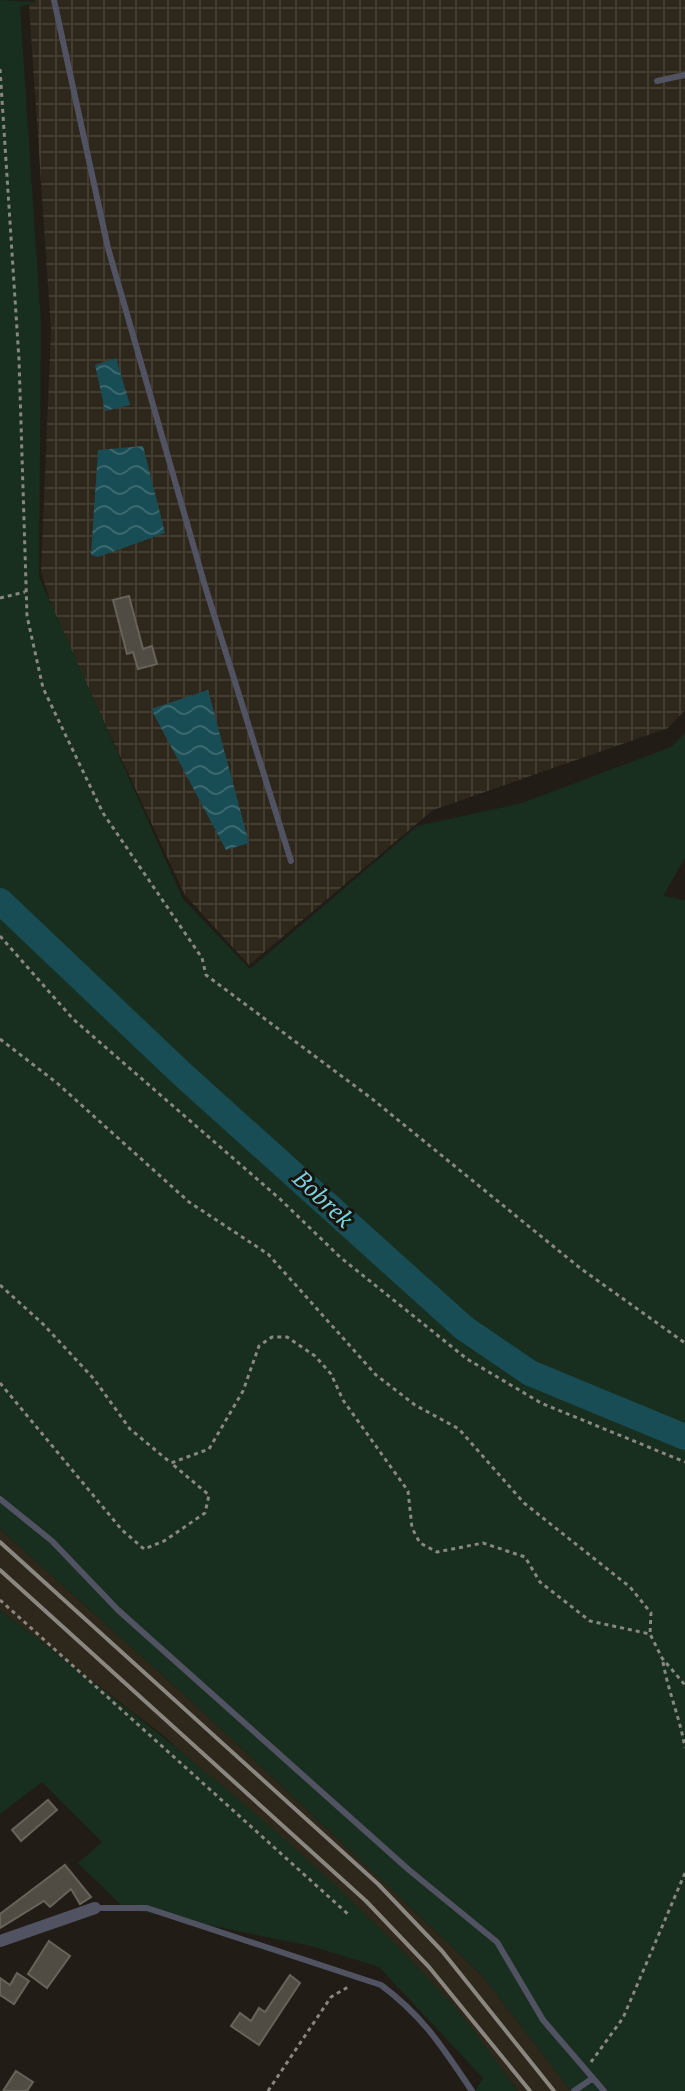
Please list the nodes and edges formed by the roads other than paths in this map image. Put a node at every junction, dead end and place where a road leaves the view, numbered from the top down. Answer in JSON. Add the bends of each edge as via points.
{"nodes":[{"id":1,"x":54,"y":0,"type":"edge"},
{"id":2,"x":685,"y":75,"type":"edge"},
{"id":3,"x":657,"y":81,"type":"dead end"},
{"id":4,"x":291,"y":861,"type":"dead end"},
{"id":5,"x":0,"y":1499,"type":"edge"},
{"id":6,"x":95,"y":1908,"type":"joint"},
{"id":7,"x":0,"y":1941,"type":"edge"},
{"id":8,"x":593,"y":2078,"type":"junction"},
{"id":9,"x":472,"y":2091,"type":"edge"},
{"id":10,"x":574,"y":2091,"type":"edge"},
{"id":11,"x":604,"y":2091,"type":"edge"}],
"edges":[{"from":1,"to":4,"type":"lane","via":[[108,248]]},
{"from":2,"to":3,"type":"lane"},
{"from":5,"to":8,"type":"lane","via":[[397,1860],[497,1942],[543,2020]]},
{"from":6,"to":7,"type":"street"},
{"from":6,"to":9,"type":"lane","via":[[147,1908],[381,1985],[412,2008]]},
{"from":8,"to":10,"type":"lane"},
{"from":8,"to":11,"type":"lane"}]}
